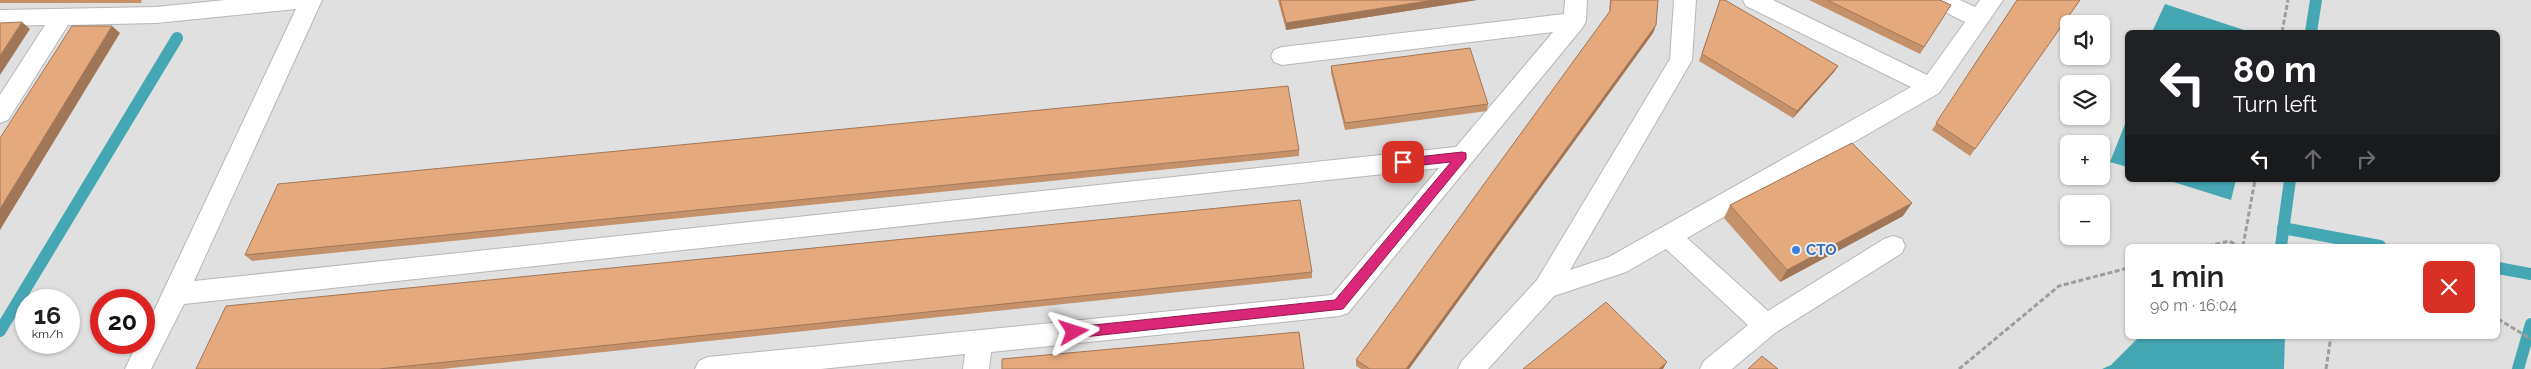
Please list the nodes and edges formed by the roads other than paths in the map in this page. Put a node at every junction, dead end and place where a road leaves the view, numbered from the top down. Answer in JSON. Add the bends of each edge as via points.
{"nodes":[{"id":1,"x":305,"y":0,"type":"edge"},
{"id":2,"x":312,"y":0,"type":"edge"},
{"id":3,"x":1685,"y":0,"type":"edge"},
{"id":4,"x":1754,"y":0,"type":"edge"},
{"id":5,"x":1941,"y":0,"type":"edge"},
{"id":6,"x":1576,"y":10,"type":"edge"},
{"id":7,"x":1985,"y":10,"type":"edge"},
{"id":8,"x":62,"y":17,"type":"junction"},
{"id":9,"x":0,"y":18,"type":"edge"},
{"id":10,"x":1282,"y":56,"type":"dead end"},
{"id":11,"x":1931,"y":87,"type":"junction"},
{"id":12,"x":0,"y":114,"type":"edge"},
{"id":13,"x":1462,"y":156,"type":"junction"},
{"id":14,"x":1668,"y":236,"type":"junction"},
{"id":15,"x":1893,"y":246,"type":"dead end"},
{"id":16,"x":1546,"y":288,"type":"junction"},
{"id":17,"x":176,"y":294,"type":"junction"},
{"id":18,"x":1766,"y":325,"type":"junction"},
{"id":19,"x":979,"y":342,"type":"junction"},
{"id":20,"x":138,"y":369,"type":"edge"},
{"id":21,"x":708,"y":369,"type":"edge"},
{"id":22,"x":976,"y":369,"type":"edge"},
{"id":23,"x":1471,"y":369,"type":"edge"},
{"id":24,"x":1712,"y":369,"type":"edge"}],
"edges":[{"from":1,"to":8,"type":"lane","via":[[156,15]]},
{"from":2,"to":17,"type":"lane"},
{"from":3,"to":16,"type":"lane","via":[[1681,60]]},
{"from":4,"to":11,"type":"lane"},
{"from":5,"to":7,"type":"lane"},
{"from":6,"to":10,"type":"lane"},
{"from":6,"to":13,"type":"lane"},
{"from":7,"to":11,"type":"lane"},
{"from":8,"to":9,"type":"lane"},
{"from":8,"to":12,"type":"lane"},
{"from":11,"to":14,"type":"lane"},
{"from":13,"to":17,"type":"lane"},
{"from":13,"to":19,"type":"lane","via":[[1339,305]]},
{"from":14,"to":16,"type":"lane","via":[[1617,265]]},
{"from":14,"to":18,"type":"lane"},
{"from":15,"to":18,"type":"lane"},
{"from":16,"to":23,"type":"lane"},
{"from":17,"to":20,"type":"lane"},
{"from":18,"to":24,"type":"lane"},
{"from":19,"to":21,"type":"lane"},
{"from":19,"to":22,"type":"lane"}]}
